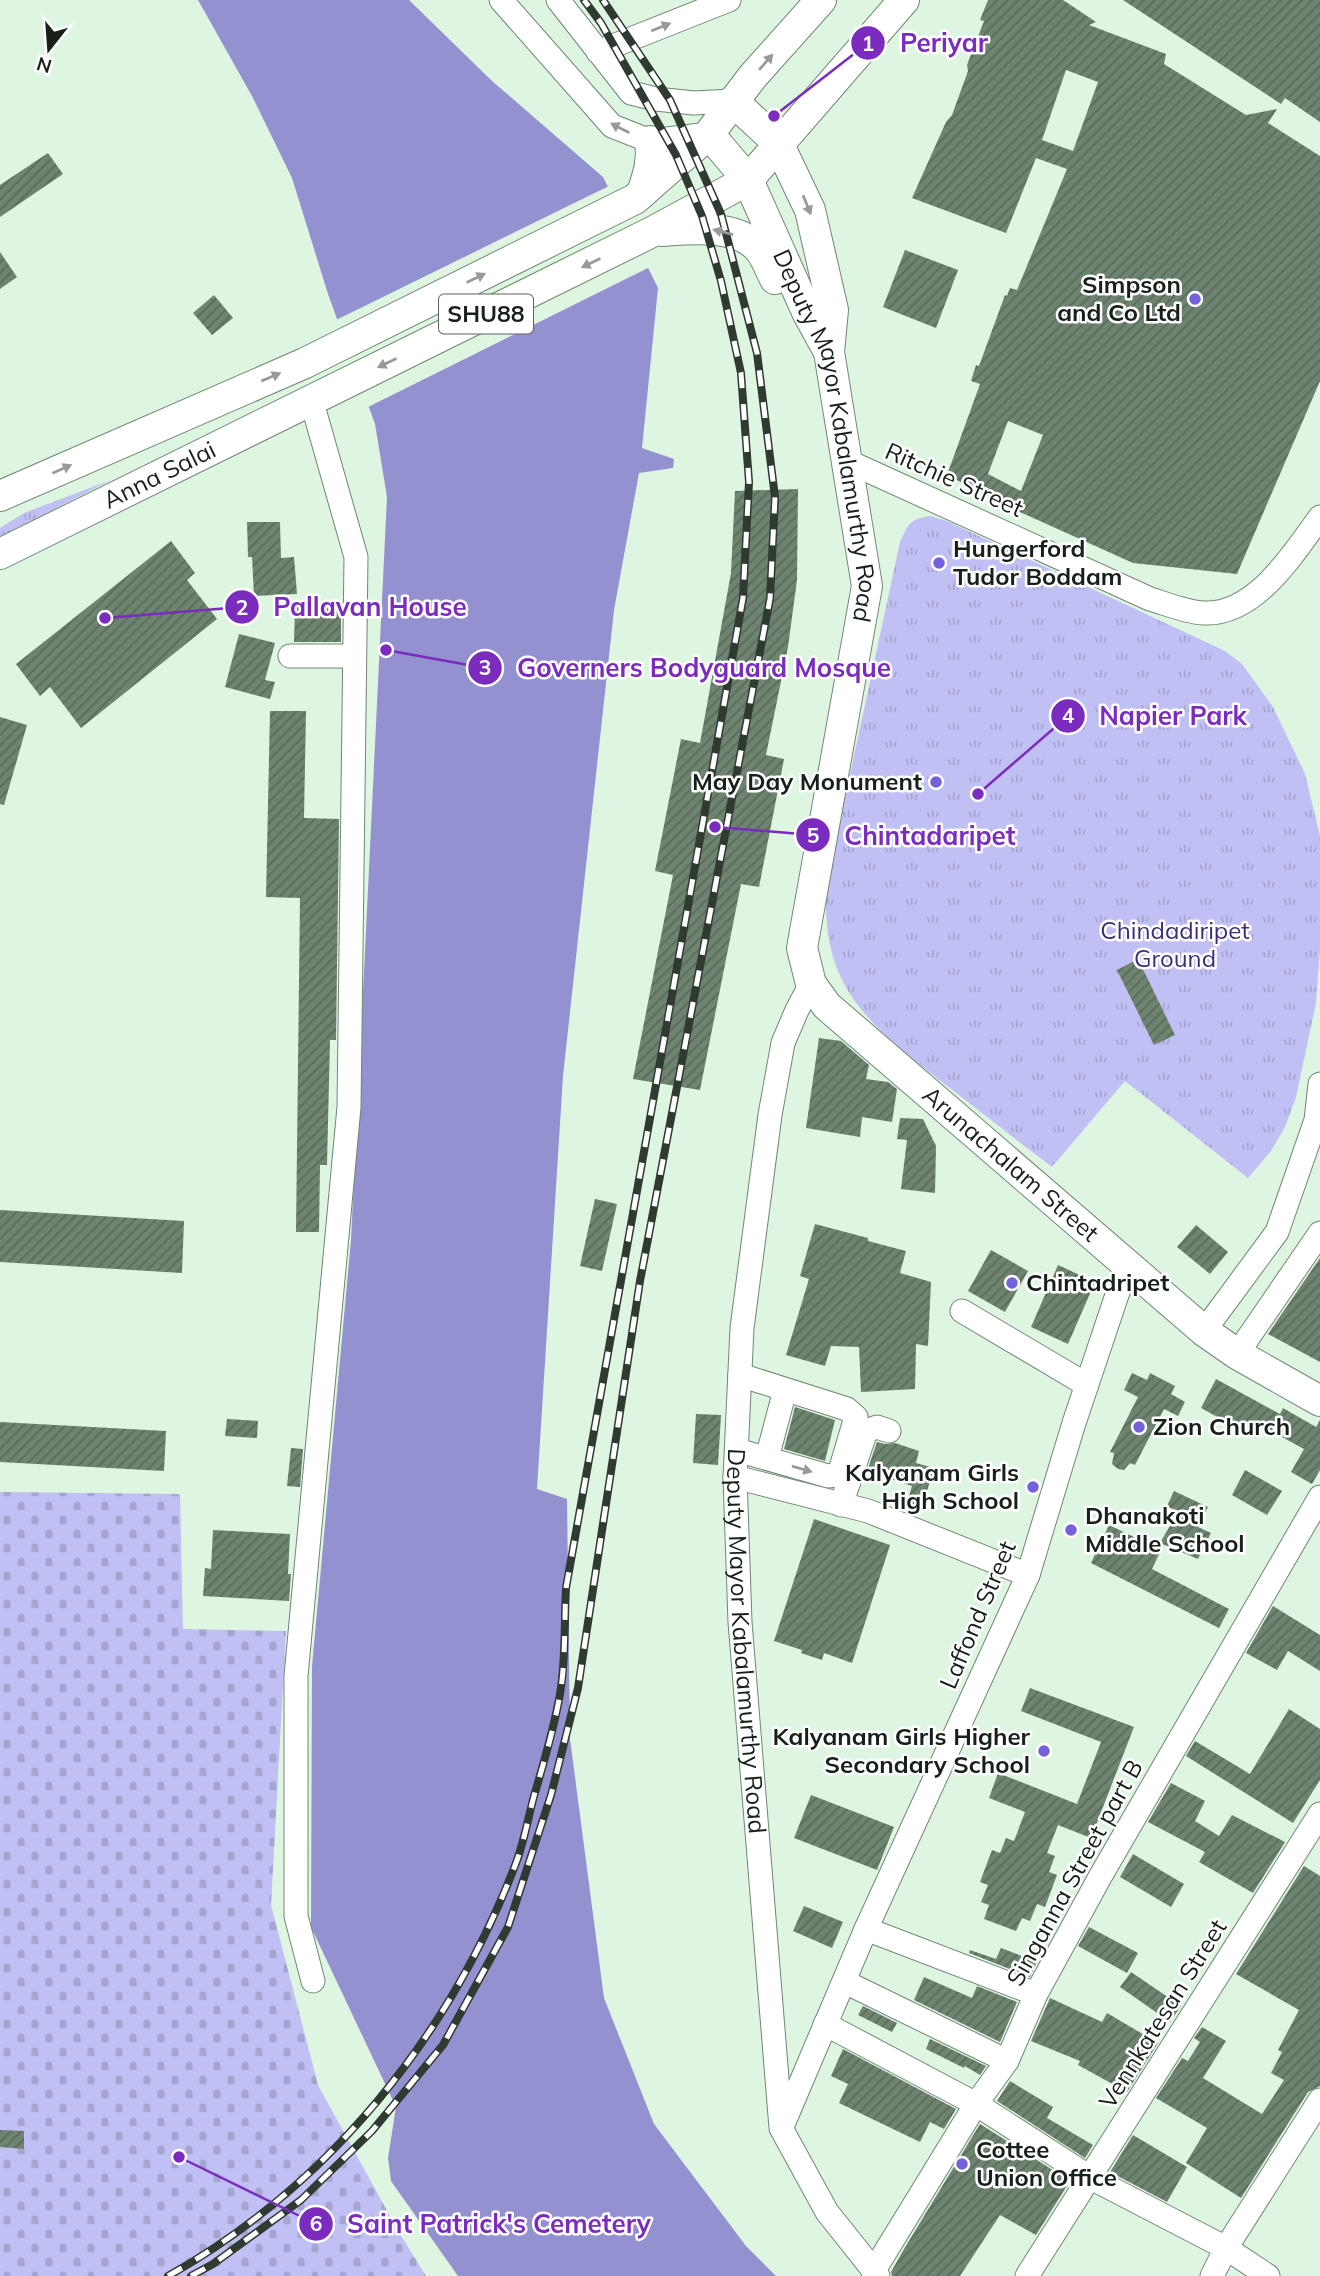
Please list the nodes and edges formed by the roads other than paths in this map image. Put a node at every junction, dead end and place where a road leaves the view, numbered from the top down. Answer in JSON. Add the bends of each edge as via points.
{"nodes":[{"id":1,"x":501,"y":0,"type":"edge"},
{"id":2,"x":558,"y":0,"type":"edge"},
{"id":3,"x":729,"y":0,"type":"edge"},
{"id":4,"x":821,"y":0,"type":"edge"},
{"id":5,"x":904,"y":0,"type":"edge"},
{"id":6,"x":598,"y":52,"type":"junction"},
{"id":7,"x":733,"y":102,"type":"junction"},
{"id":8,"x":709,"y":134,"type":"junction"},
{"id":9,"x":650,"y":141,"type":"junction"},
{"id":10,"x":778,"y":143,"type":"junction"},
{"id":11,"x":748,"y":180,"type":"junction"},
{"id":12,"x":638,"y":196,"type":"junction"},
{"id":13,"x":652,"y":232,"type":"junction"},
{"id":14,"x":829,"y":352,"type":"junction"},
{"id":15,"x":316,"y":397,"type":"junction"},
{"id":16,"x":847,"y":461,"type":"junction"},
{"id":17,"x":0,"y":496,"type":"edge"},
{"id":18,"x":1320,"y":517,"type":"edge"},
{"id":19,"x":0,"y":554,"type":"edge"},
{"id":20,"x":290,"y":656,"type":"dead end"},
{"id":21,"x":354,"y":656,"type":"junction"},
{"id":22,"x":802,"y":948,"type":"joint"},
{"id":23,"x":811,"y":984,"type":"junction"},
{"id":24,"x":1320,"y":1084,"type":"edge"},
{"id":25,"x":1320,"y":1233,"type":"edge"},
{"id":26,"x":1127,"y":1265,"type":"junction"},
{"id":27,"x":962,"y":1311,"type":"dead end"},
{"id":28,"x":1204,"y":1331,"type":"junction"},
{"id":29,"x":1237,"y":1353,"type":"junction"},
{"id":30,"x":740,"y":1375,"type":"junction"},
{"id":31,"x":1087,"y":1385,"type":"junction"},
{"id":32,"x":785,"y":1390,"type":"junction"},
{"id":33,"x":1320,"y":1401,"type":"edge"},
{"id":34,"x":889,"y":1431,"type":"dead end"},
{"id":35,"x":737,"y":1450,"type":"junction"},
{"id":36,"x":767,"y":1458,"type":"junction"},
{"id":37,"x":735,"y":1477,"type":"junction"},
{"id":38,"x":1320,"y":1497,"type":"edge"},
{"id":39,"x":841,"y":1505,"type":"junction"},
{"id":40,"x":1028,"y":1574,"type":"junction"},
{"id":41,"x":1320,"y":1814,"type":"edge"},
{"id":42,"x":866,"y":1929,"type":"junction"},
{"id":43,"x":313,"y":1981,"type":"dead end"},
{"id":44,"x":845,"y":1982,"type":"junction"},
{"id":45,"x":1036,"y":1994,"type":"junction"},
{"id":46,"x":825,"y":2024,"type":"junction"},
{"id":47,"x":1007,"y":2061,"type":"junction"},
{"id":48,"x":1320,"y":2100,"type":"edge"},
{"id":49,"x":976,"y":2104,"type":"junction"},
{"id":50,"x":781,"y":2128,"type":"junction"},
{"id":51,"x":1091,"y":2178,"type":"junction"},
{"id":52,"x":1226,"y":2248,"type":"junction"},
{"id":53,"x":875,"y":2274,"type":"edge"},
{"id":54,"x":1027,"y":2276,"type":"edge"},
{"id":55,"x":1212,"y":2276,"type":"edge"},
{"id":56,"x":1268,"y":2276,"type":"edge"}],
"edges":[{"from":9,"to":1,"type":"street","one_way":true,"via":[[612,126]]},
{"from":2,"to":6,"type":"street"},
{"from":6,"to":3,"type":"street","one_way":true},
{"from":7,"to":4,"type":"main road","number":"SHU88","one_way":true},
{"from":5,"to":10,"type":"main road","number":"SHU88"},
{"from":6,"to":7,"type":"street","via":[[631,93],[694,103]]},
{"from":7,"to":8,"type":"main road","number":"SHU88"},
{"from":7,"to":10,"type":"main road"},
{"from":8,"to":9,"type":"street"},
{"from":8,"to":11,"type":"main road","name":"Deputy Mayor Kabalamurthy Road"},
{"from":8,"to":12,"type":"main road","number":"SHU88"},
{"from":9,"to":12,"type":"main road","via":[[650,170]]},
{"from":10,"to":11,"type":"main road","number":"SHU88"},
{"from":10,"to":14,"type":"main road","one_way":true,"via":[[810,210],[825,270],[833,310]]},
{"from":11,"to":13,"type":"main road","number":"SHU88"},
{"from":11,"to":14,"type":"main road","name":"Deputy Mayor Kabalamurthy Road"},
{"from":17,"to":12,"type":"main road","name":"Anna Salai","number":"SHU88","one_way":true,"via":[[305,363]]},
{"from":14,"to":13,"type":"main road","one_way":true,"via":[[798,322],[759,248],[741,237],[702,228]]},
{"from":13,"to":15,"type":"main road","number":"SHU88","one_way":true},
{"from":14,"to":16,"type":"main road","name":"Deputy Mayor Kabalamurthy Road"},
{"from":15,"to":19,"type":"main road","name":"Anna Salai","number":"SHU88"},
{"from":15,"to":21,"type":"street","via":[[356,557]]},
{"from":16,"to":18,"type":"street","name":"Ritchie Street","via":[[1150,599],[1202,613],[1233,610],[1252,596],[1279,572]]},
{"from":16,"to":22,"type":"main road","name":"Deputy Mayor Kabalamurthy Road","via":[[866,586]]},
{"from":20,"to":21,"type":"street"},
{"from":21,"to":43,"type":"street","via":[[349,1107],[296,1676],[296,1916]]},
{"from":22,"to":23,"type":"main road","name":"Arunachalam Street"},
{"from":23,"to":26,"type":"main road","name":"Arunachalam Street","via":[[827,1006]]},
{"from":23,"to":30,"type":"street","name":"Deputy Mayor Kabalamurthy Road","via":[[783,1043],[769,1115]]},
{"from":24,"to":28,"type":"street","via":[[1316,1121],[1277,1232]]},
{"from":25,"to":29,"type":"street"},
{"from":26,"to":28,"type":"main road","name":"Arunachalam Street"},
{"from":26,"to":31,"type":"street","name":"Laffond Street"},
{"from":27,"to":31,"type":"street"},
{"from":28,"to":29,"type":"main road","name":"Arunachalam Street"},
{"from":29,"to":33,"type":"main road","name":"Arunachalam Street"},
{"from":30,"to":32,"type":"street"},
{"from":30,"to":35,"type":"street","name":"Deputy Mayor Kabalamurthy Road"},
{"from":31,"to":40,"type":"street","name":"Laffond Street"},
{"from":32,"to":36,"type":"street"},
{"from":36,"to":32,"type":"street","one_way":true,"via":[[836,1475],[856,1416],[848,1409]]},
{"from":34,"to":39,"type":"street","via":[[877,1427],[866,1431]]},
{"from":35,"to":36,"type":"street"},
{"from":35,"to":37,"type":"street","name":"Deputy Mayor Kabalamurthy Road"},
{"from":37,"to":39,"type":"street"},
{"from":37,"to":50,"type":"street","name":"Deputy Mayor Kabalamurthy Road","via":[[740,1622]]},
{"from":38,"to":45,"type":"street","name":"Singanna Street part B"},
{"from":39,"to":40,"type":"street","via":[[868,1511]]},
{"from":40,"to":42,"type":"street","name":"Laffond Street"},
{"from":41,"to":51,"type":"street","name":"Vennkatesan Street"},
{"from":42,"to":44,"type":"street","name":"Laffond Street"},
{"from":42,"to":45,"type":"street"},
{"from":44,"to":46,"type":"street","name":"Laffond Street"},
{"from":44,"to":47,"type":"street"},
{"from":45,"to":47,"type":"street","name":"Singanna Street part B"},
{"from":46,"to":49,"type":"street"},
{"from":46,"to":50,"type":"street","name":"Laffond Street"},
{"from":47,"to":49,"type":"street","name":"Singanna Street part B"},
{"from":48,"to":52,"type":"street"},
{"from":49,"to":51,"type":"street"},
{"from":49,"to":53,"type":"street","name":"Singanna Street part B"},
{"from":50,"to":53,"type":"street","name":"Deputy Mayor Kabalamurthy Road","via":[[827,2212]]},
{"from":51,"to":52,"type":"street"},
{"from":51,"to":54,"type":"street","name":"Vennkatesan Street"},
{"from":52,"to":55,"type":"street"},
{"from":52,"to":56,"type":"street"}]}
